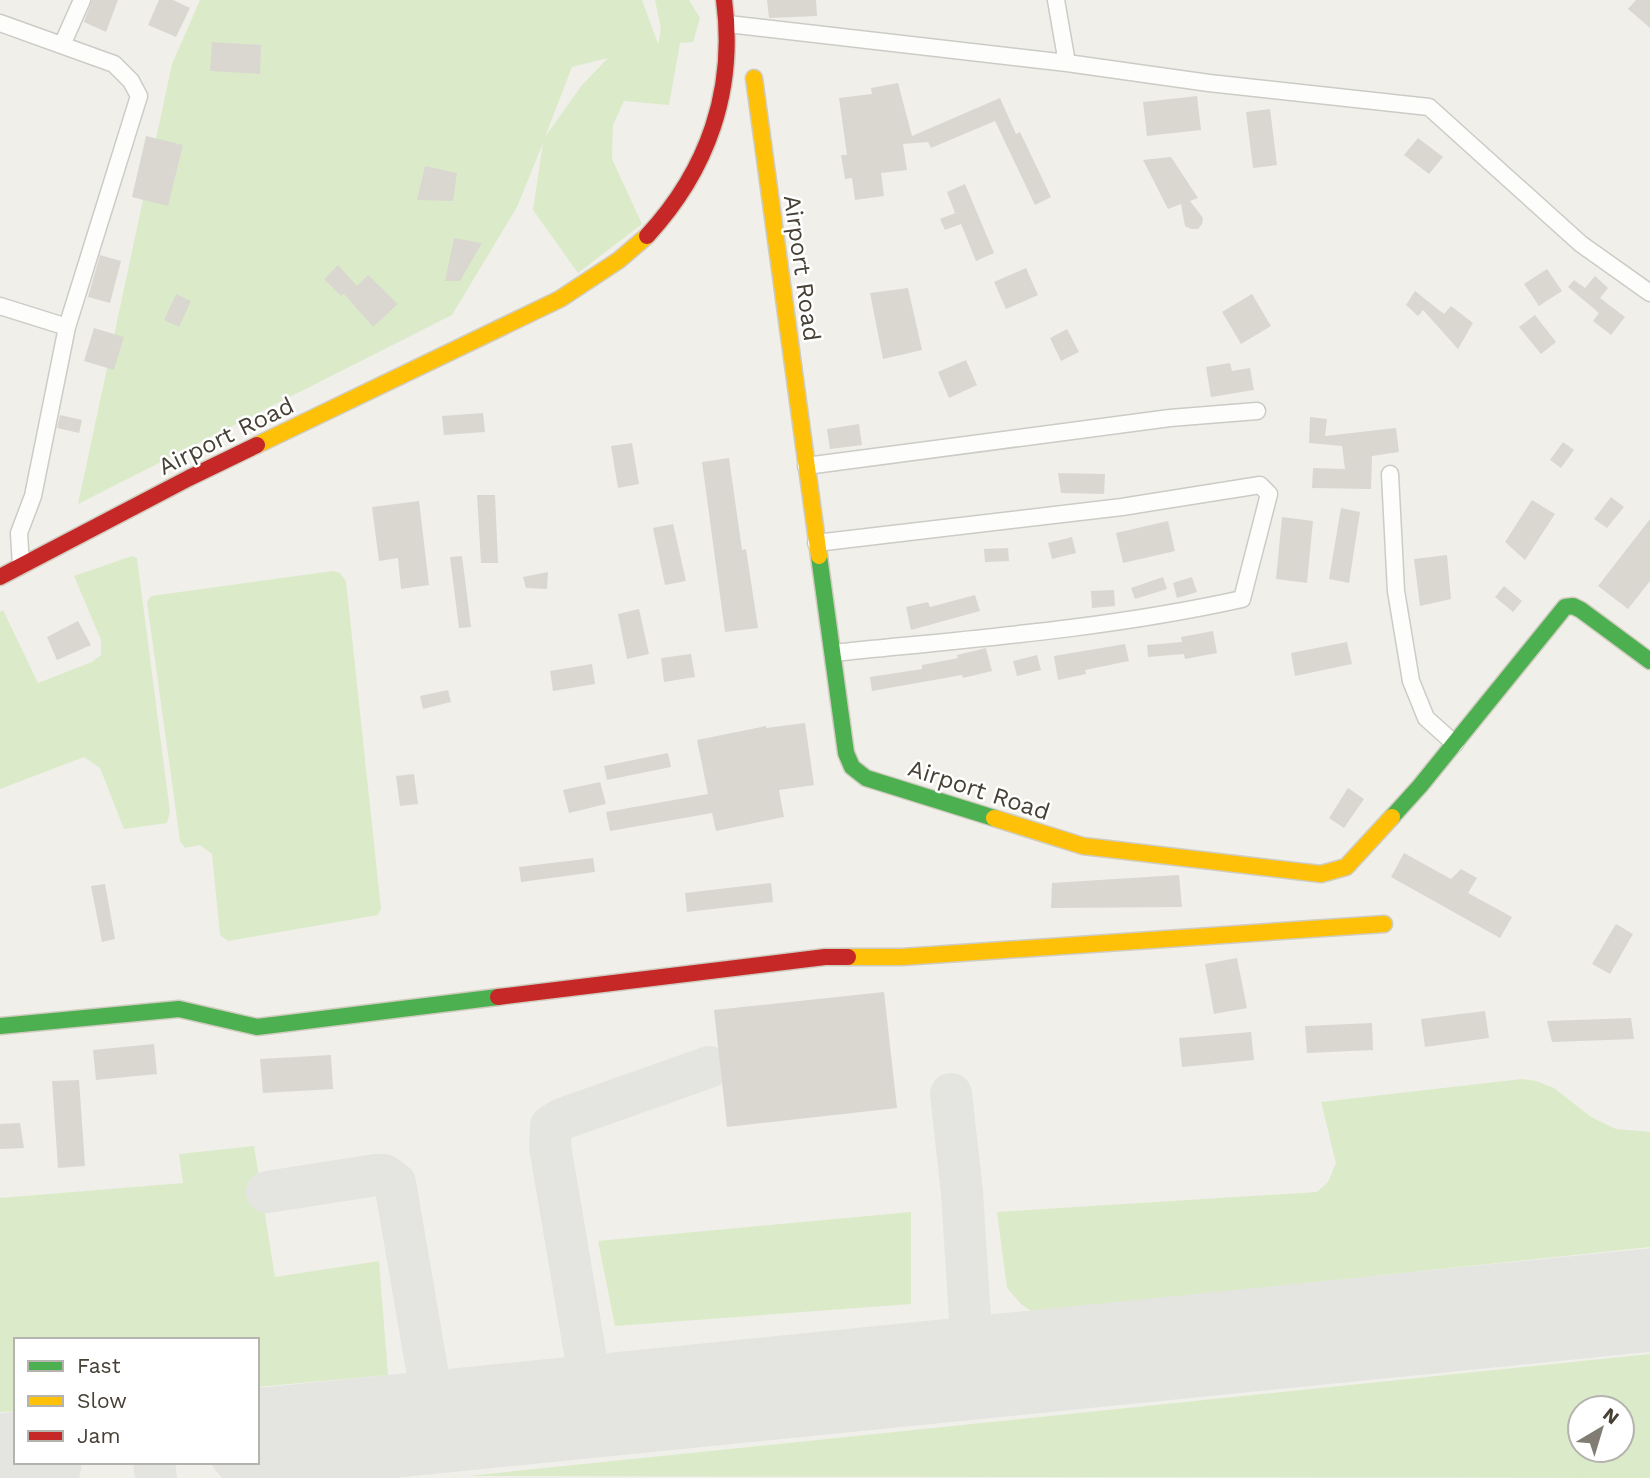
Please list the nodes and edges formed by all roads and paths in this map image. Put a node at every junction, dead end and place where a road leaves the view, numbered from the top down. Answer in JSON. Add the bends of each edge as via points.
{"nodes":[{"id":1,"x":82,"y":0,"type":"edge"},
{"id":2,"x":724,"y":0,"type":"edge"},
{"id":3,"x":1056,"y":0,"type":"edge"},
{"id":4,"x":0,"y":23,"type":"edge"},
{"id":5,"x":728,"y":24,"type":"junction"},
{"id":6,"x":62,"y":45,"type":"junction"},
{"id":7,"x":1067,"y":62,"type":"junction"},
{"id":8,"x":754,"y":78,"type":"dead end"},
{"id":9,"x":1650,"y":293,"type":"edge"},
{"id":10,"x":0,"y":306,"type":"edge"},
{"id":11,"x":67,"y":327,"type":"junction"},
{"id":12,"x":1257,"y":411,"type":"dead end"},
{"id":13,"x":806,"y":466,"type":"junction"},
{"id":14,"x":1390,"y":474,"type":"dead end"},
{"id":15,"x":816,"y":543,"type":"junction"},
{"id":16,"x":21,"y":566,"type":"junction"},
{"id":17,"x":0,"y":578,"type":"edge"},
{"id":18,"x":833,"y":653,"type":"junction"},
{"id":19,"x":1650,"y":661,"type":"edge"},
{"id":20,"x":1455,"y":744,"type":"junction"},
{"id":21,"x":1384,"y":924,"type":"dead end"},
{"id":22,"x":0,"y":1026,"type":"edge"}],
"edges":[{"from":1,"to":6,"type":"street"},
{"from":2,"to":5,"type":"main road","name":"Airport Road"},
{"from":3,"to":7,"type":"street"},
{"from":4,"to":6,"type":"street"},
{"from":5,"to":7,"type":"street"},
{"from":5,"to":16,"type":"main road","name":"Airport Road","via":[[718,113],[698,168],[669,212],[618,262],[560,299],[189,478]]},
{"from":6,"to":11,"type":"street","via":[[114,64],[139,96]]},
{"from":7,"to":9,"type":"street","via":[[1429,107],[1581,244]]},
{"from":8,"to":13,"type":"main road","name":"Airport Road"},
{"from":10,"to":11,"type":"street"},
{"from":11,"to":16,"type":"street","via":[[33,496],[19,533]]},
{"from":12,"to":13,"type":"street","via":[[1170,418]]},
{"from":13,"to":15,"type":"main road","name":"Airport Road"},
{"from":14,"to":20,"type":"street","via":[[1396,591],[1411,681],[1426,718]]},
{"from":15,"to":18,"type":"main road","name":"Airport Road"},
{"from":15,"to":18,"type":"street","via":[[1122,507],[1260,485],[1269,494],[1241,599],[1172,615]]},
{"from":16,"to":17,"type":"main road","name":"Airport Road"},
{"from":18,"to":20,"type":"main road","name":"Airport Road","via":[[846,753],[852,767],[866,778],[1083,846],[1321,874],[1346,867]]},
{"from":19,"to":20,"type":"main road","name":"Airport Road","via":[[1581,610],[1565,607]]},
{"from":21,"to":22,"type":"main road","via":[[902,957],[825,957],[257,1027],[179,1009]]}]}
